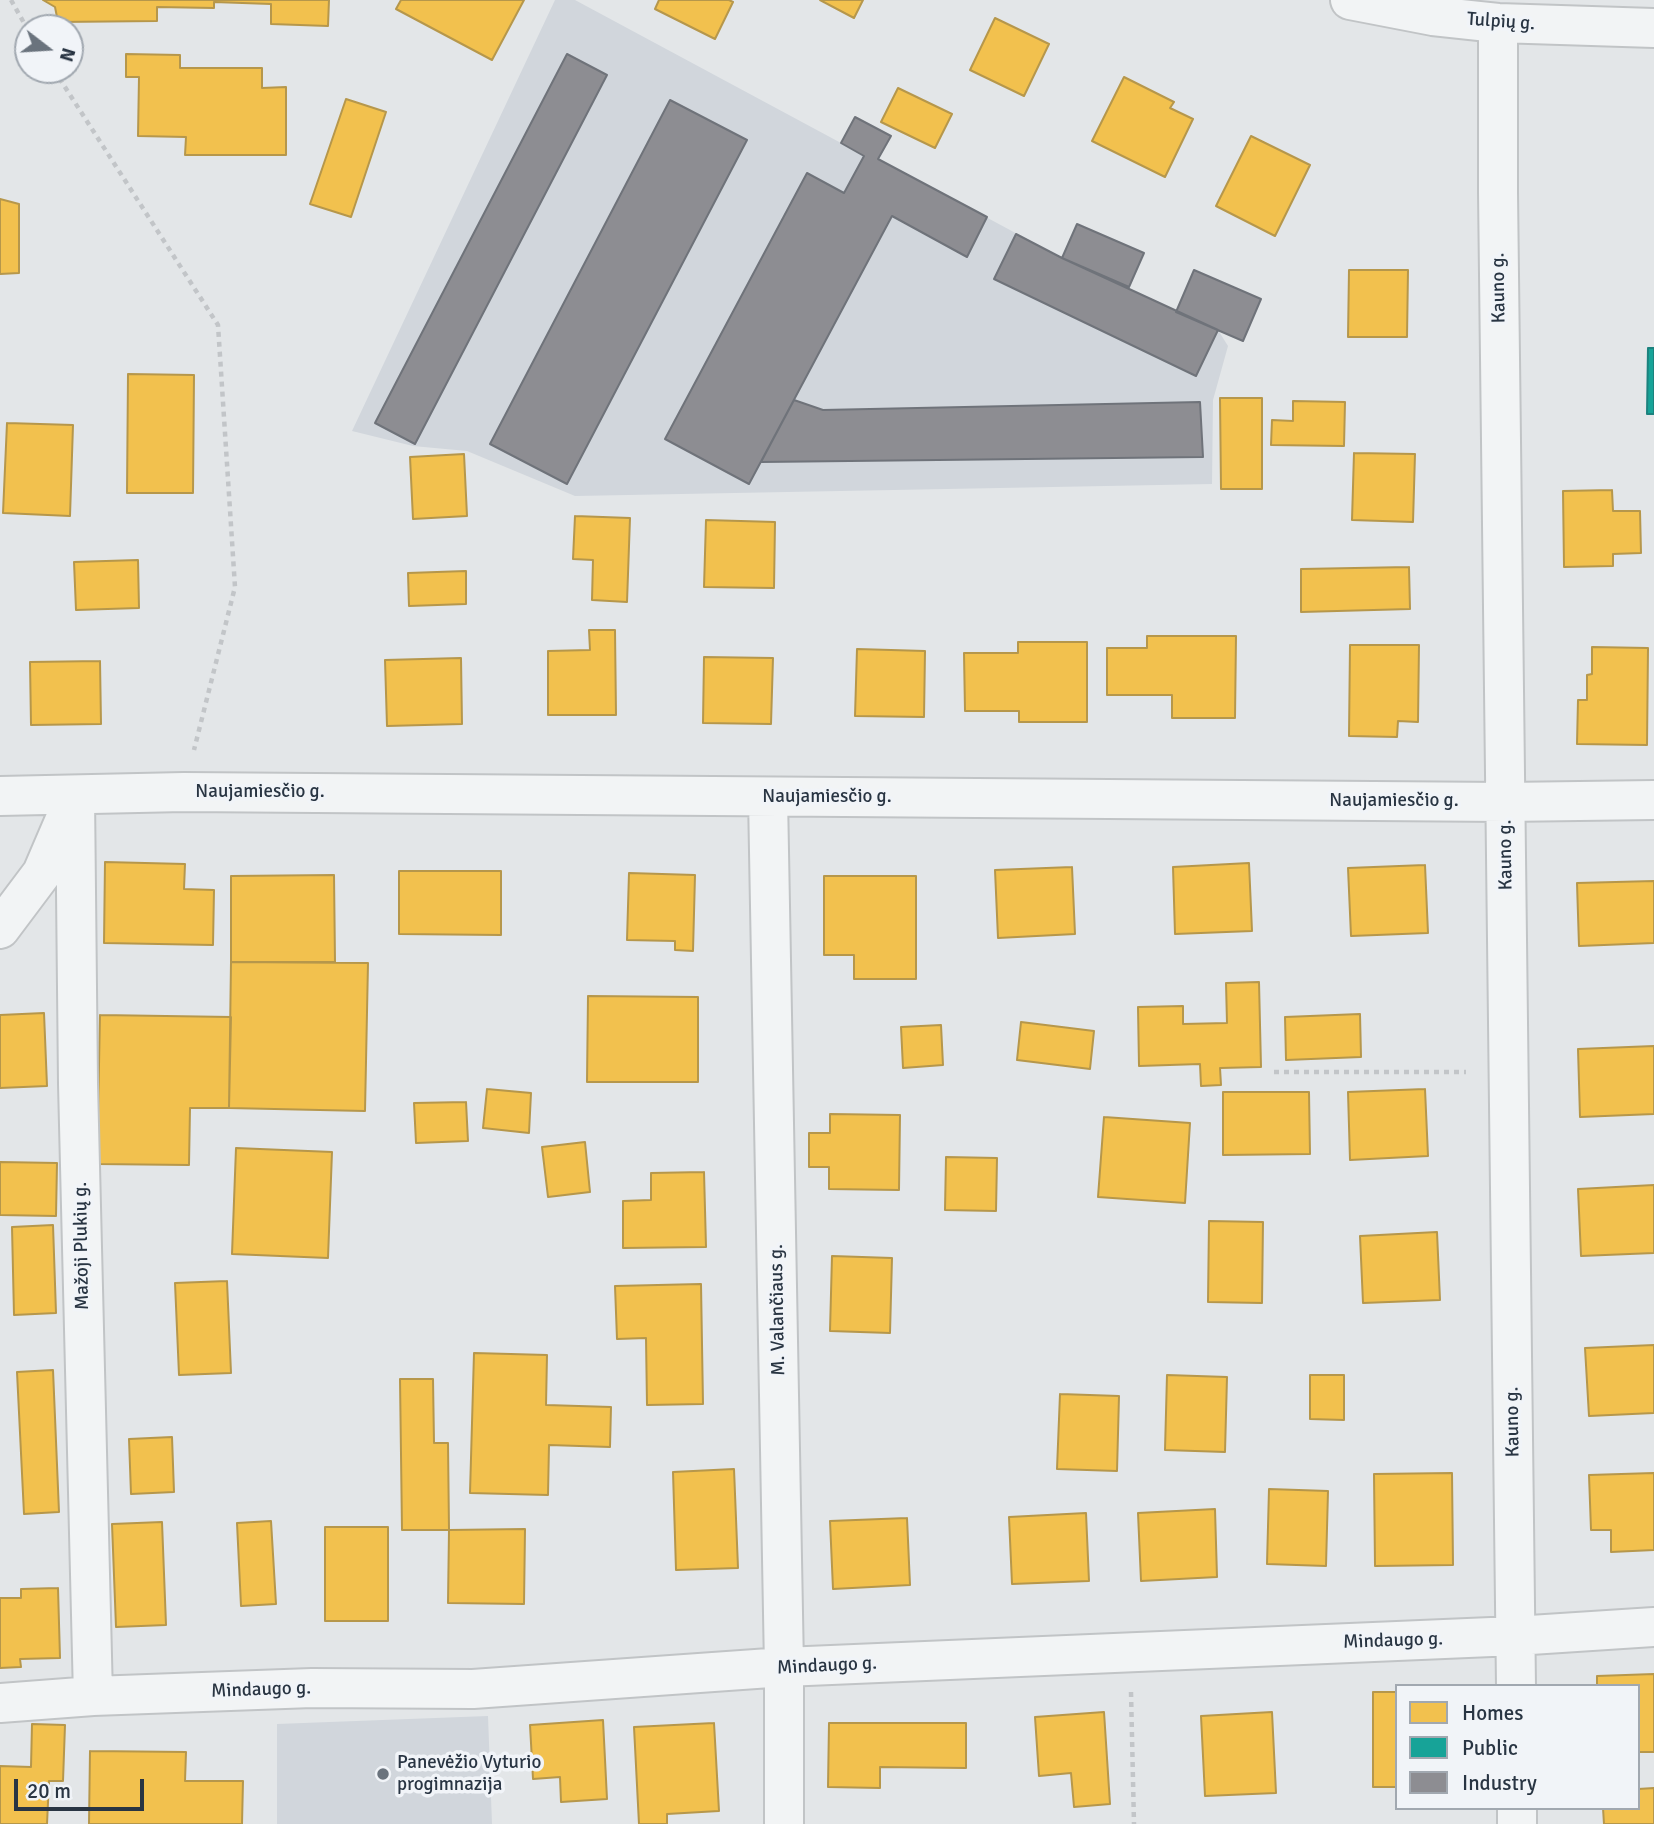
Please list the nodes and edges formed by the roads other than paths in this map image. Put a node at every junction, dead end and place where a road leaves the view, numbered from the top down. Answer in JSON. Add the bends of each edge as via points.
{"nodes":[{"id":1,"x":1350,"y":0,"type":"edge"},
{"id":2,"x":1498,"y":23,"type":"junction"},
{"id":3,"x":1654,"y":27,"type":"edge"},
{"id":4,"x":75,"y":795,"type":"junction"},
{"id":5,"x":0,"y":796,"type":"edge"},
{"id":6,"x":768,"y":797,"type":"junction"},
{"id":7,"x":1654,"y":800,"type":"edge"},
{"id":8,"x":1505,"y":802,"type":"junction"},
{"id":9,"x":0,"y":929,"type":"edge"},
{"id":10,"x":1654,"y":1627,"type":"edge"},
{"id":11,"x":1515,"y":1636,"type":"junction"},
{"id":12,"x":784,"y":1667,"type":"junction"},
{"id":13,"x":1516,"y":1684,"type":"edge"},
{"id":14,"x":93,"y":1696,"type":"junction"},
{"id":15,"x":0,"y":1703,"type":"edge"},
{"id":16,"x":784,"y":1824,"type":"edge"}],
"edges":[{"from":1,"to":2,"type":"street","name":"Tulpių g."},
{"from":2,"to":3,"type":"street","name":"Tulpių g."},
{"from":2,"to":8,"type":"street","name":"Kauno g."},
{"from":4,"to":5,"type":"street","name":"Naujamiesčio g."},
{"from":4,"to":6,"type":"street","name":"Naujamiesčio g."},
{"from":4,"to":9,"type":"street","via":[[42,873]]},
{"from":4,"to":14,"type":"street","name":"Mažoji Plukių g."},
{"from":6,"to":8,"type":"street","name":"Naujamiesčio g."},
{"from":6,"to":12,"type":"street","name":"M. Valančiaus g."},
{"from":7,"to":8,"type":"street","name":"Naujamiesčio g."},
{"from":8,"to":11,"type":"street","name":"Kauno g."},
{"from":10,"to":11,"type":"street","name":"Mindaugo g."},
{"from":11,"to":12,"type":"street","name":"Mindaugo g."},
{"from":11,"to":13,"type":"street","name":"Kauno g."},
{"from":12,"to":14,"type":"street","name":"Mindaugo g.","via":[[473,1689],[312,1688]]},
{"from":12,"to":16,"type":"street","name":"M. Valančiaus g."},
{"from":14,"to":15,"type":"street","name":"Mindaugo g."}]}
